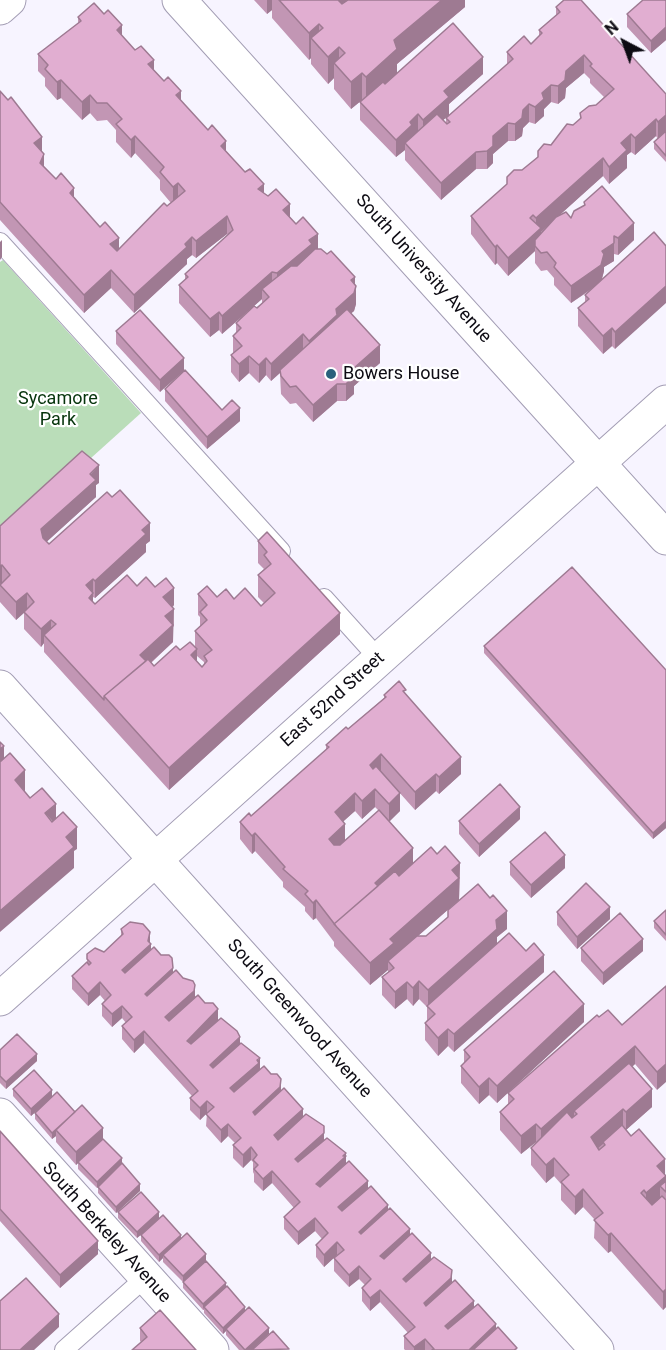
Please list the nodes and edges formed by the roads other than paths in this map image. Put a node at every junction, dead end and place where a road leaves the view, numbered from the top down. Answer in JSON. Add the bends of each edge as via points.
{"nodes":[{"id":1,"x":9,"y":0,"type":"edge"},
{"id":2,"x":179,"y":0,"type":"edge"},
{"id":3,"x":0,"y":8,"type":"edge"},
{"id":4,"x":0,"y":242,"type":"edge"},
{"id":5,"x":666,"y":402,"type":"edge"},
{"id":6,"x":598,"y":463,"type":"junction"},
{"id":7,"x":666,"y":538,"type":"edge"},
{"id":8,"x":290,"y":561,"type":"edge"},
{"id":9,"x":314,"y":587,"type":"edge"},
{"id":10,"x":379,"y":659,"type":"junction"},
{"id":11,"x":0,"y":687,"type":"edge"},
{"id":12,"x":155,"y":859,"type":"junction"},
{"id":13,"x":0,"y":999,"type":"edge"},
{"id":14,"x":0,"y":1115,"type":"edge"},
{"id":15,"x":146,"y":1277,"type":"junction"},
{"id":16,"x":64,"y":1350,"type":"edge"},
{"id":17,"x":212,"y":1350,"type":"edge"},
{"id":18,"x":597,"y":1350,"type":"edge"}],
"edges":[{"from":1,"to":3,"type":"street"},
{"from":2,"to":6,"type":"street","name":"South University Avenue"},
{"from":4,"to":8,"type":"lane"},
{"from":5,"to":6,"type":"street","name":"East 52nd Street"},
{"from":6,"to":7,"type":"street","name":"South University Avenue"},
{"from":6,"to":10,"type":"street","name":"East 52nd Street"},
{"from":9,"to":10,"type":"lane"},
{"from":10,"to":12,"type":"street","name":"East 52nd Street"},
{"from":11,"to":12,"type":"street","name":"South Greenwood Avenue"},
{"from":12,"to":13,"type":"street","name":"East 52nd Street"},
{"from":12,"to":18,"type":"street","name":"South Greenwood Avenue"},
{"from":14,"to":15,"type":"street","name":"South Berkeley Avenue"},
{"from":15,"to":16,"type":"lane"},
{"from":15,"to":17,"type":"street","name":"South Berkeley Avenue"}]}
